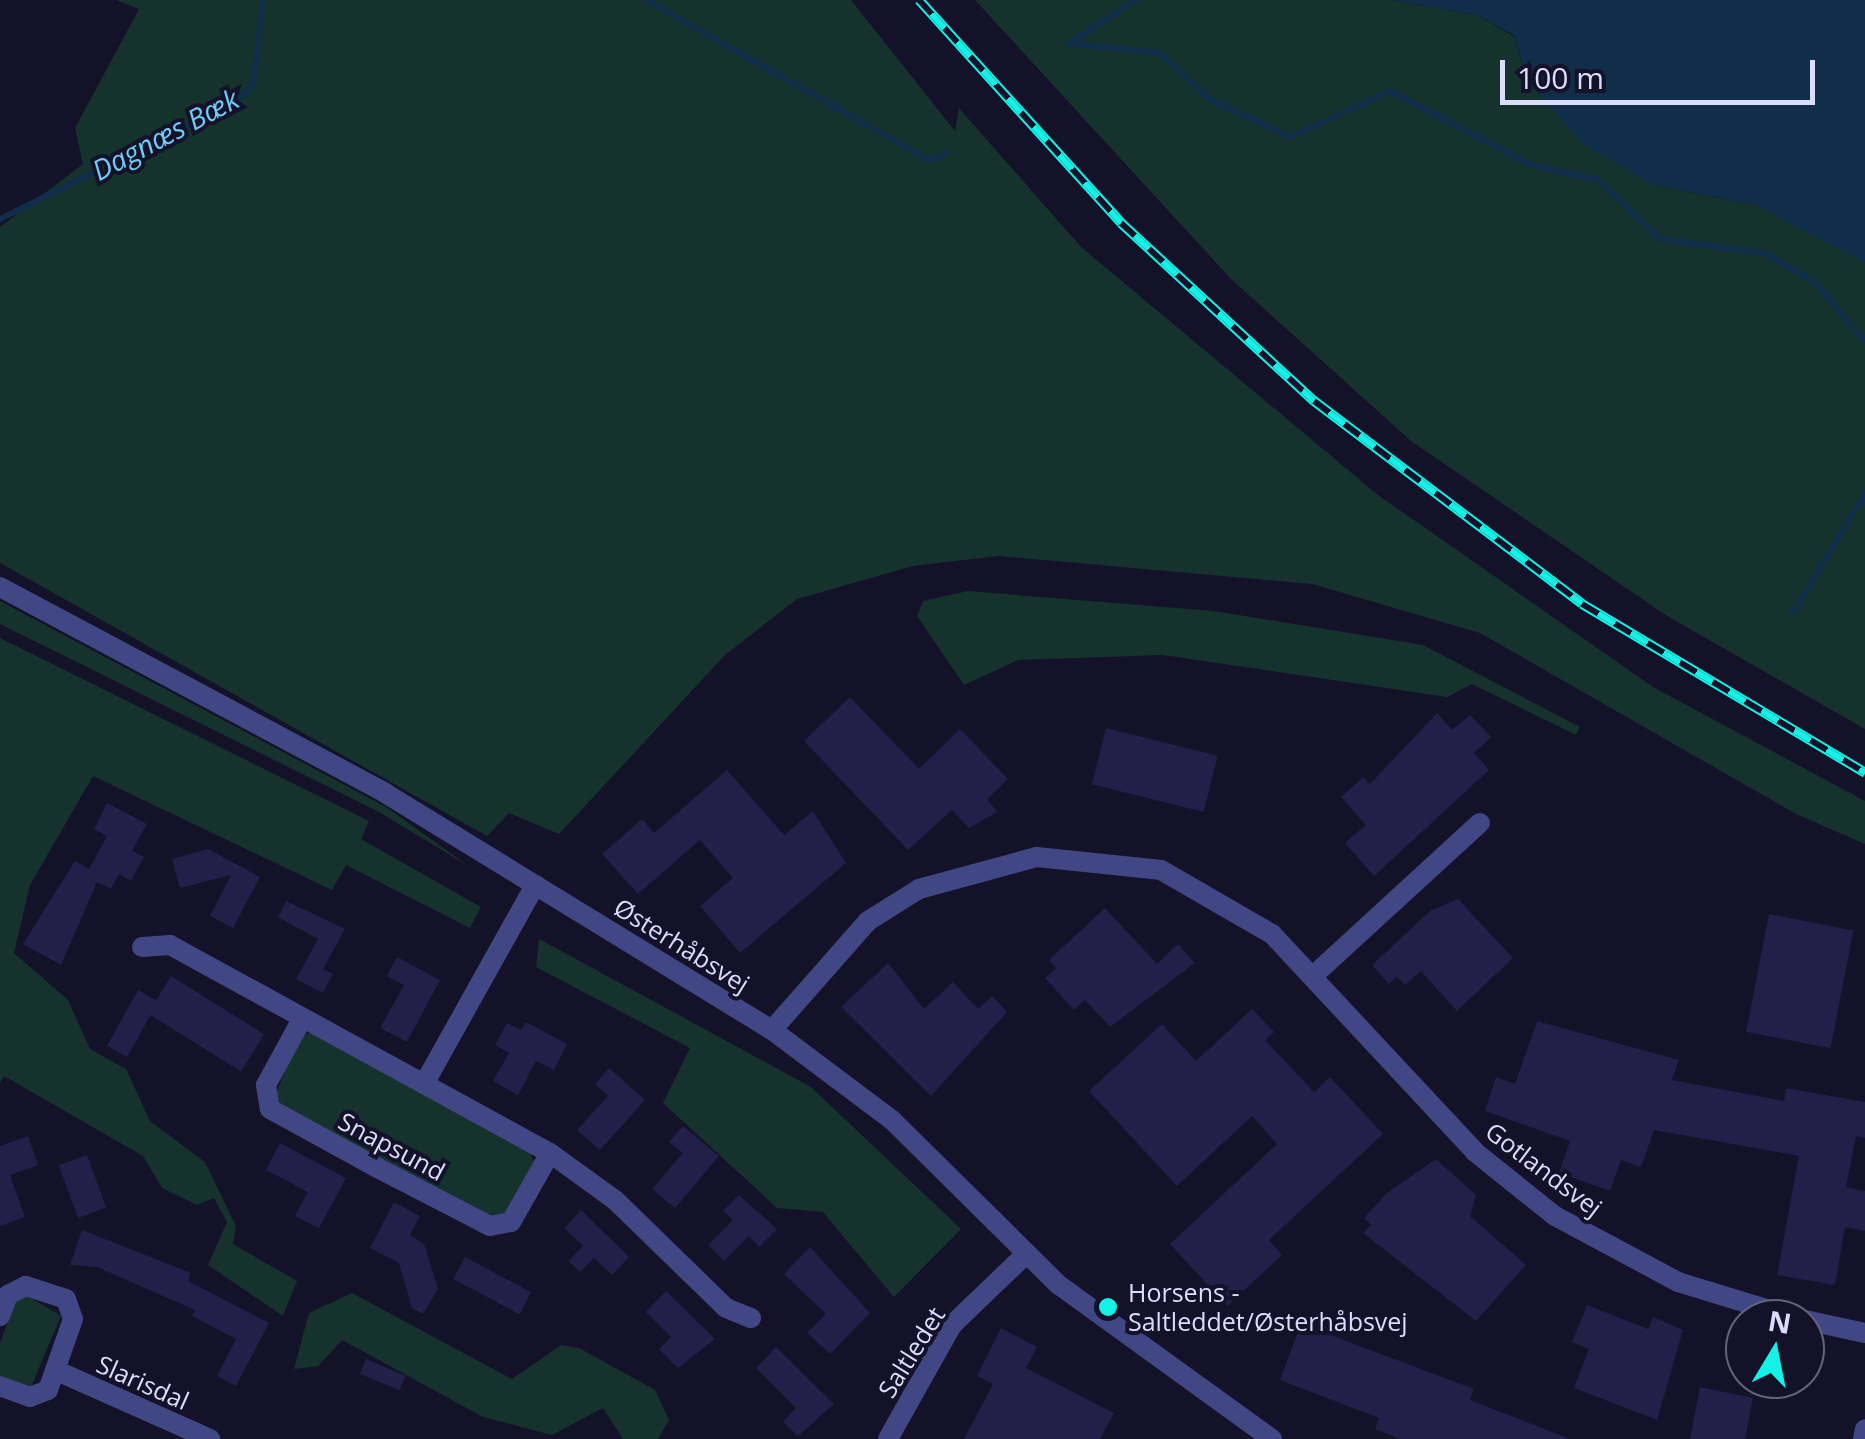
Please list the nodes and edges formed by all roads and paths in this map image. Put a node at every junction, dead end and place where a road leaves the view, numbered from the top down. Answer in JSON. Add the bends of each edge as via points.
{"nodes":[{"id":1,"x":0,"y":587,"type":"edge"},
{"id":2,"x":1480,"y":823,"type":"dead end"},
{"id":3,"x":536,"y":885,"type":"junction"},
{"id":4,"x":142,"y":947,"type":"dead end"},
{"id":5,"x":1314,"y":975,"type":"junction"},
{"id":6,"x":302,"y":1020,"type":"junction"},
{"id":7,"x":772,"y":1030,"type":"junction"},
{"id":8,"x":424,"y":1084,"type":"junction"},
{"id":9,"x":550,"y":1153,"type":"junction"},
{"id":10,"x":1026,"y":1254,"type":"junction"},
{"id":11,"x":1733,"y":1299,"type":"edge"},
{"id":12,"x":0,"y":1316,"type":"edge"},
{"id":13,"x":750,"y":1318,"type":"dead end"},
{"id":14,"x":1825,"y":1325,"type":"edge"},
{"id":15,"x":1865,"y":1333,"type":"edge"},
{"id":16,"x":55,"y":1370,"type":"junction"},
{"id":17,"x":0,"y":1386,"type":"edge"},
{"id":18,"x":1865,"y":1429,"type":"edge"},
{"id":19,"x":210,"y":1439,"type":"edge"},
{"id":20,"x":888,"y":1439,"type":"edge"},
{"id":21,"x":1272,"y":1439,"type":"edge"},
{"id":22,"x":1863,"y":1439,"type":"edge"}],
"edges":[{"from":1,"to":3,"type":"street","name":"Østerhåbsvej","via":[[197,687]]},
{"from":2,"to":5,"type":"street"},
{"from":3,"to":7,"type":"street","name":"Østerhåbsvej"},
{"from":3,"to":8,"type":"street"},
{"from":4,"to":6,"type":"street","via":[[170,945]]},
{"from":5,"to":7,"type":"street","name":"Gotlandsvej","via":[[1217,895],[1161,870],[1037,857],[919,889],[868,920]]},
{"from":5,"to":11,"type":"street","name":"Gotlandsvej","via":[[1475,1152],[1555,1216],[1678,1282]]},
{"from":6,"to":8,"type":"street"},
{"from":6,"to":9,"type":"street","name":"Snapsund","via":[[266,1085],[270,1109],[330,1142],[490,1226],[512,1222]]},
{"from":7,"to":10,"type":"street","name":"Østerhåbsvej","via":[[892,1120]]},
{"from":8,"to":9,"type":"street"},
{"from":9,"to":13,"type":"street","via":[[615,1200],[726,1308]]},
{"from":10,"to":20,"type":"street","name":"Saltledet","via":[[952,1325]]},
{"from":10,"to":21,"type":"street","name":"Østerhåbsvej","via":[[1176,1377]]},
{"from":12,"to":16,"type":"street","name":"Slarisdal","via":[[8,1295],[26,1286],[66,1299],[73,1319]]},
{"from":14,"to":15,"type":"street","name":"Gotlandsvej"},
{"from":16,"to":17,"type":"street","via":[[48,1390],[30,1397]]},
{"from":16,"to":19,"type":"street","name":"Slarisdal"},
{"from":18,"to":22,"type":"street"}]}
